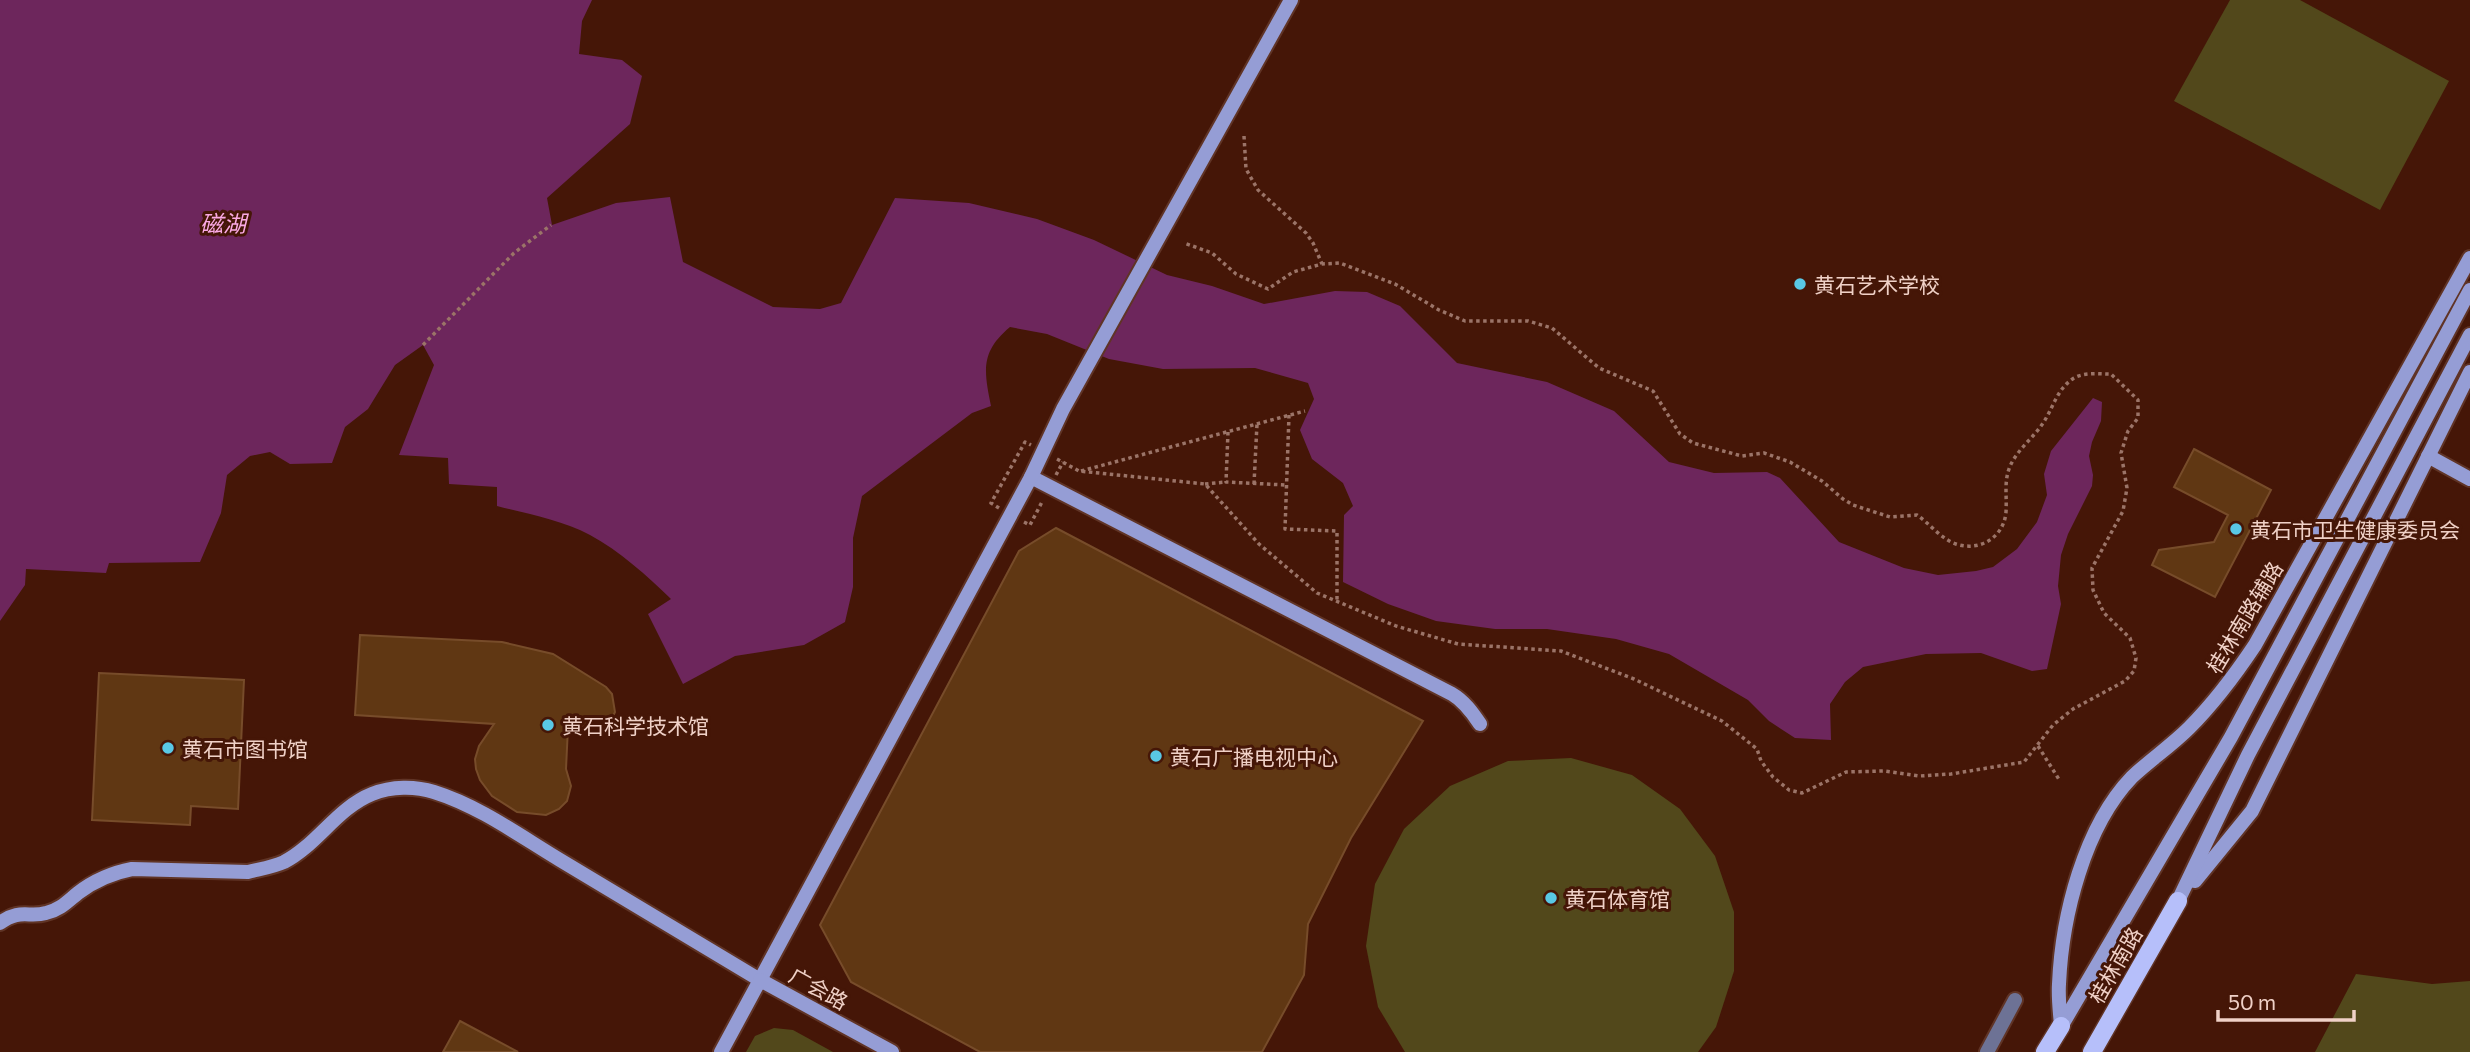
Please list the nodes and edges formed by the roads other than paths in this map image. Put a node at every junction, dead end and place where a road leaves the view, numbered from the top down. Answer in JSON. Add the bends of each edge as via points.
{"nodes":[{"id":1,"x":1291,"y":0,"type":"edge"},
{"id":2,"x":2470,"y":258,"type":"edge"},
{"id":3,"x":2470,"y":290,"type":"edge"},
{"id":4,"x":2470,"y":335,"type":"edge"},
{"id":5,"x":2470,"y":372,"type":"edge"},
{"id":6,"x":2428,"y":456,"type":"junction"},
{"id":7,"x":1031,"y":477,"type":"junction"},
{"id":8,"x":2470,"y":479,"type":"edge"},
{"id":9,"x":1480,"y":724,"type":"dead end"},
{"id":10,"x":2178,"y":901,"type":"junction"},
{"id":11,"x":0,"y":923,"type":"edge"},
{"id":12,"x":760,"y":980,"type":"junction"},
{"id":13,"x":2015,"y":1000,"type":"dead end"},
{"id":14,"x":2061,"y":1026,"type":"junction"},
{"id":15,"x":721,"y":1052,"type":"edge"},
{"id":16,"x":892,"y":1052,"type":"edge"},
{"id":17,"x":1987,"y":1052,"type":"edge"},
{"id":18,"x":2045,"y":1052,"type":"edge"},
{"id":19,"x":2092,"y":1052,"type":"edge"}],
"edges":[{"from":1,"to":7,"type":"main road","via":[[1063,409]]},
{"from":2,"to":14,"type":"main road","name":"桂林南路辅路","via":[[2225,690],[2131,778],[2096,826],[2062,949]]},
{"from":3,"to":14,"type":"main road","via":[[2231,737]]},
{"from":4,"to":10,"type":"main road","via":[[2248,755]]},
{"from":5,"to":6,"type":"main road"},
{"from":6,"to":8,"type":"main road"},
{"from":6,"to":10,"type":"main road","via":[[2252,811]]},
{"from":7,"to":9,"type":"main road","via":[[1452,694]]},
{"from":7,"to":12,"type":"main road"},
{"from":10,"to":19,"type":"main road","name":"桂林南路"},
{"from":11,"to":12,"type":"main road","via":[[26,913],[44,914],[65,905],[97,879],[132,869],[248,872],[267,868],[296,854],[349,807],[372,794],[403,787],[457,800]]},
{"from":12,"to":15,"type":"main road","name":"广会路"},
{"from":12,"to":16,"type":"main road","name":"广会路"},
{"from":13,"to":17,"type":"street"},
{"from":14,"to":18,"type":"main road"}]}
